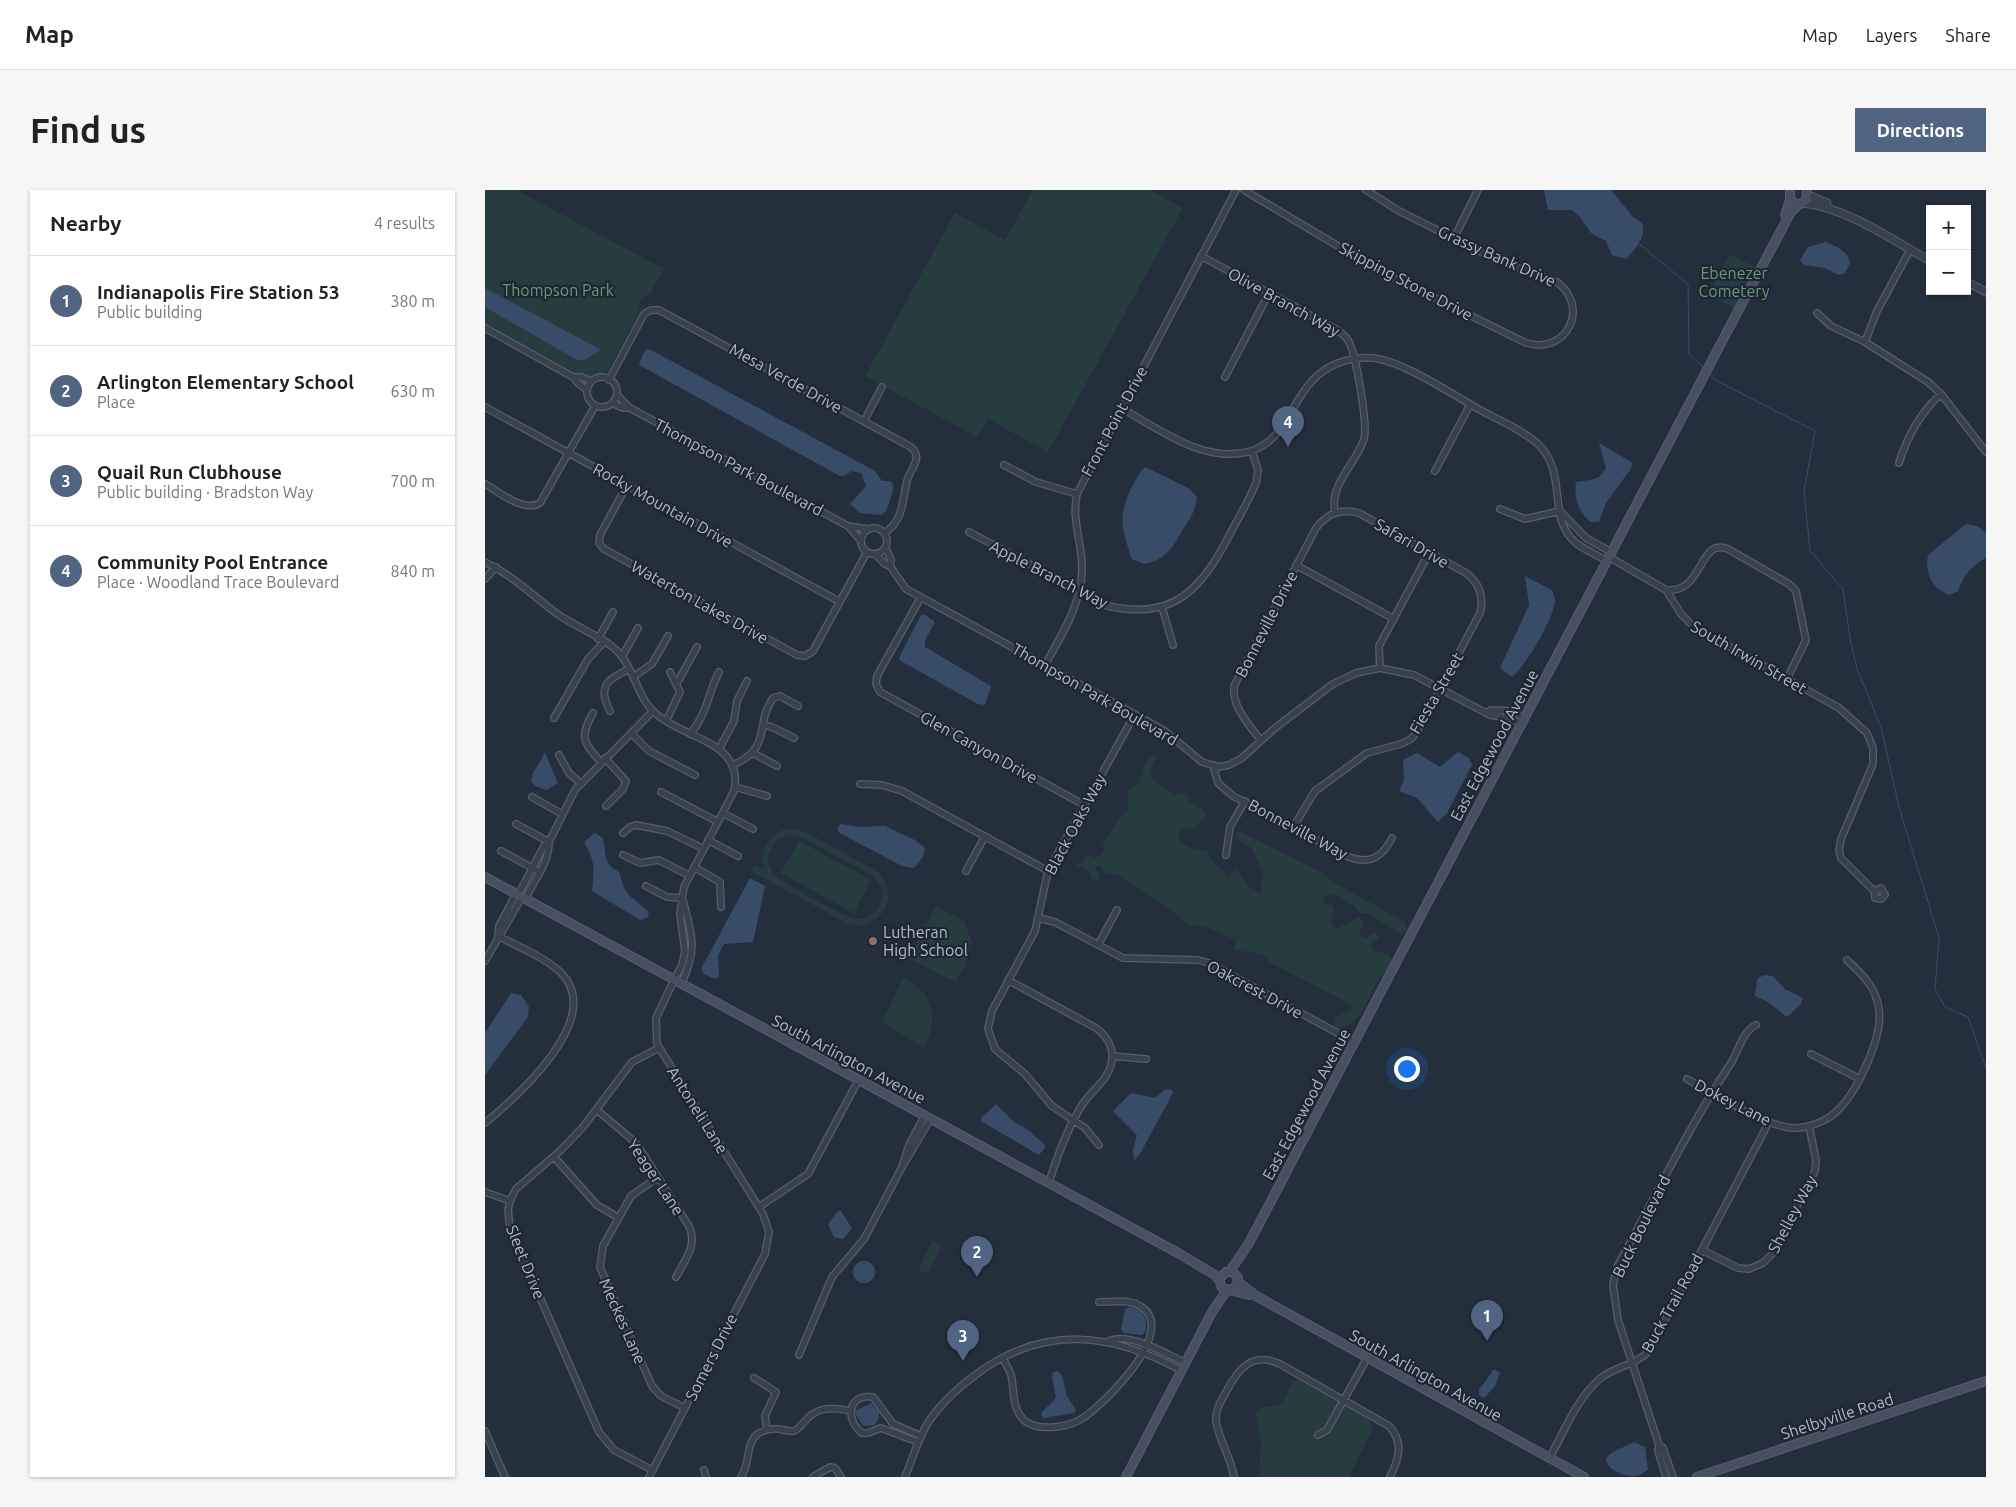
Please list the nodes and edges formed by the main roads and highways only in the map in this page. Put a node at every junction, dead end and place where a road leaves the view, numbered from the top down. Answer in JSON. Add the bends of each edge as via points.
{"nodes":[{"id":1,"x":1808,"y":192,"type":"edge"},
{"id":2,"x":1789,"y":193,"type":"edge"},
{"id":3,"x":1801,"y":204,"type":"junction"},
{"id":4,"x":1769,"y":252,"type":"junction"},
{"id":5,"x":485,"y":877,"type":"edge"},
{"id":6,"x":1244,"y":1252,"type":"junction"},
{"id":7,"x":1200,"y":1265,"type":"junction"},
{"id":8,"x":1227,"y":1272,"type":"junction"},
{"id":9,"x":1238,"y":1279,"type":"junction"},
{"id":10,"x":1219,"y":1282,"type":"junction"},
{"id":11,"x":1230,"y":1290,"type":"junction"},
{"id":12,"x":1255,"y":1296,"type":"junction"},
{"id":13,"x":1211,"y":1312,"type":"junction"},
{"id":14,"x":1986,"y":1381,"type":"edge"},
{"id":15,"x":1126,"y":1477,"type":"edge"},
{"id":16,"x":1584,"y":1477,"type":"edge"},
{"id":17,"x":1697,"y":1477,"type":"edge"}],
"edges":[{"from":1,"to":3,"type":"main road","name":"East Edgewood Avenue"},
{"from":2,"to":3,"type":"main road"},
{"from":2,"to":4,"type":"main road","name":"East Edgewood Avenue"},
{"from":3,"to":4,"type":"main road","name":"East Edgewood Avenue","via":[[1791,212]]},
{"from":4,"to":6,"type":"main road","name":"East Edgewood Avenue"},
{"from":5,"to":7,"type":"main road","name":"South Arlington Avenue"},
{"from":6,"to":8,"type":"main road"},
{"from":6,"to":9,"type":"main road"},
{"from":7,"to":8,"type":"main road","name":"South Arlington Avenue"},
{"from":7,"to":10,"type":"main road","name":"South Arlington Avenue"},
{"from":8,"to":9,"type":"main road","name":"South Arlington Avenue"},
{"from":8,"to":10,"type":"main road"},
{"from":9,"to":11,"type":"main road"},
{"from":9,"to":12,"type":"main road","name":"South Arlington Avenue"},
{"from":10,"to":11,"type":"main road","name":"South Arlington Avenue"},
{"from":10,"to":13,"type":"main road"},
{"from":11,"to":12,"type":"main road","name":"South Arlington Avenue"},
{"from":11,"to":13,"type":"main road"},
{"from":12,"to":16,"type":"main road","name":"South Arlington Avenue"},
{"from":13,"to":15,"type":"main road"},
{"from":14,"to":17,"type":"main road","name":"Shelbyville Road"}]}
